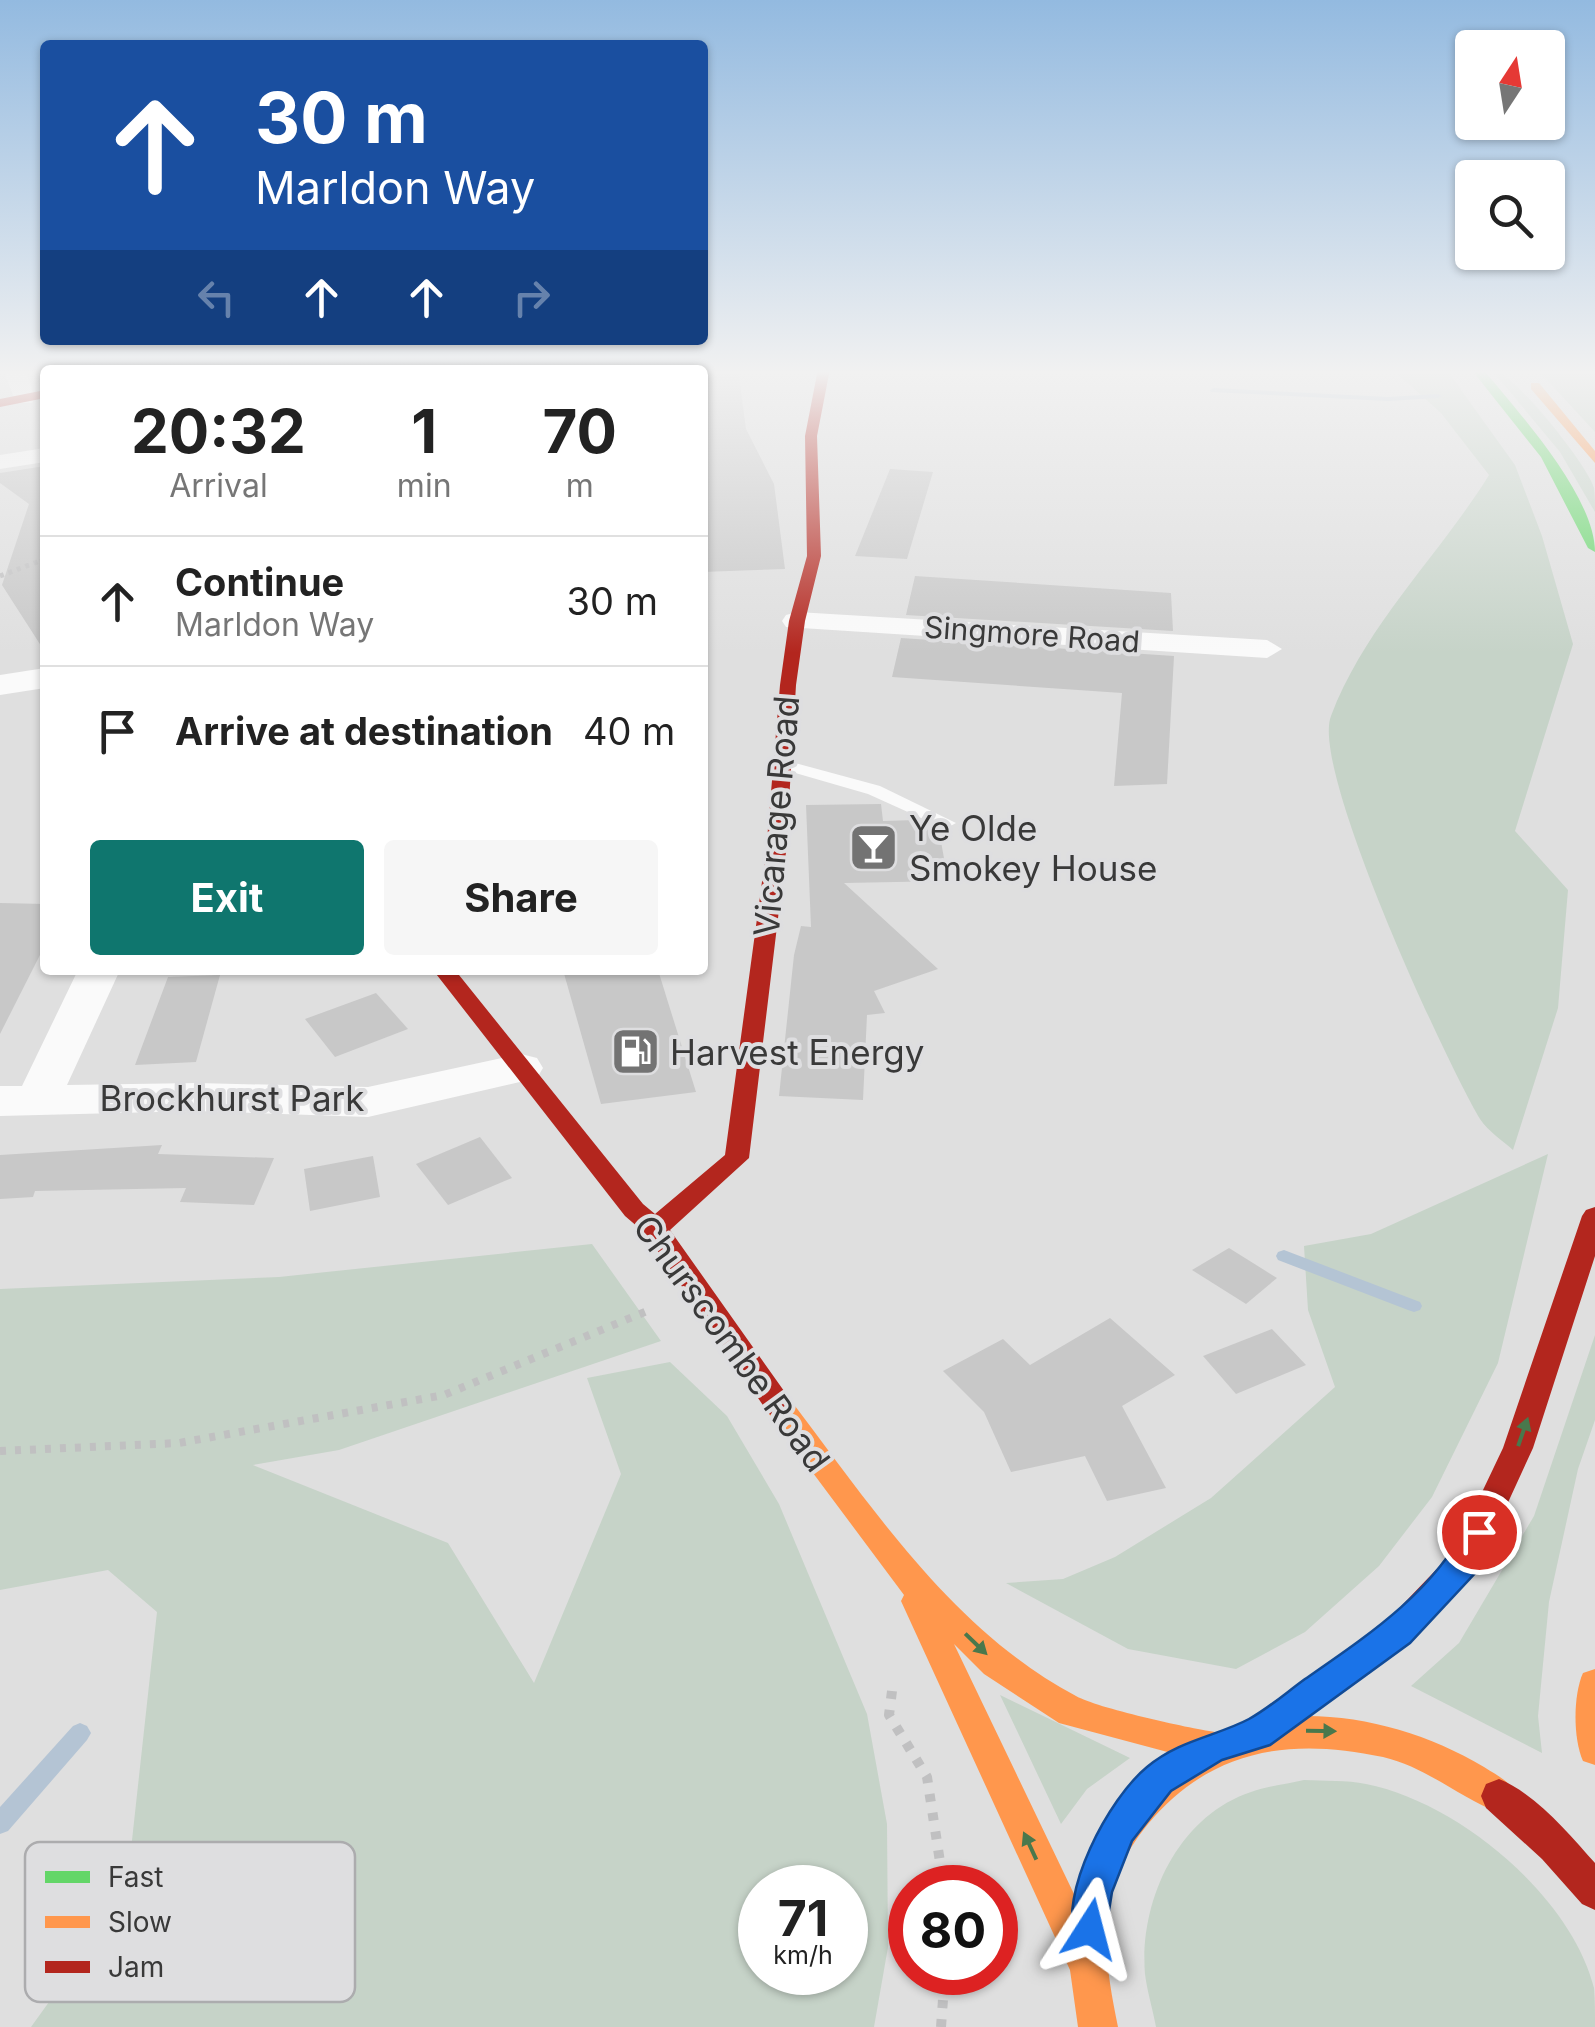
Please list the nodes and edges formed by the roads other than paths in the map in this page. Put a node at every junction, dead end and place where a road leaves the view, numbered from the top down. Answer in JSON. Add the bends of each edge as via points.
{"nodes":[{"id":1,"x":812,"y":464,"type":"edge"},
{"id":2,"x":1551,"y":464,"type":"edge"},
{"id":3,"x":1595,"y":548,"type":"edge"},
{"id":4,"x":797,"y":620,"type":"junction"},
{"id":5,"x":1267,"y":649,"type":"dead end"},
{"id":6,"x":40,"y":679,"type":"edge"},
{"id":7,"x":0,"y":685,"type":"edge"},
{"id":8,"x":784,"y":765,"type":"junction"},
{"id":9,"x":947,"y":823,"type":"dead end"},
{"id":10,"x":96,"y":975,"type":"edge"},
{"id":11,"x":448,"y":975,"type":"edge"},
{"id":12,"x":522,"y":1068,"type":"junction"},
{"id":13,"x":20,"y":1099,"type":"edge"},
{"id":14,"x":1595,"y":1216,"type":"edge"},
{"id":15,"x":655,"y":1228,"type":"junction"},
{"id":16,"x":906,"y":1576,"type":"junction"},
{"id":17,"x":1595,"y":1684,"type":"edge"},
{"id":18,"x":1258,"y":1733,"type":"junction"},
{"id":19,"x":1212,"y":1747,"type":"junction"},
{"id":20,"x":1595,"y":1750,"type":"edge"},
{"id":21,"x":1595,"y":1891,"type":"edge"},
{"id":22,"x":1087,"y":1966,"type":"junction"},
{"id":23,"x":1098,"y":2027,"type":"edge"}],
"edges":[{"from":1,"to":4,"type":"main road","name":"Vicarage Road","via":[[814,556]]},
{"from":2,"to":3,"type":"main road"},
{"from":4,"to":5,"type":"street","name":"Singmore Road"},
{"from":4,"to":8,"type":"main road","name":"Vicarage Road"},
{"from":6,"to":7,"type":"street"},
{"from":8,"to":9,"type":"lane","via":[[874,790]]},
{"from":8,"to":15,"type":"main road","name":"Vicarage Road","via":[[777,908],[737,1158]]},
{"from":10,"to":13,"type":"street"},
{"from":11,"to":12,"type":"main road","name":"Churscombe Road"},
{"from":12,"to":13,"type":"street","name":"Brockhurst Park","via":[[368,1102]]},
{"from":12,"to":15,"type":"main road","name":"Churscombe Road"},
{"from":18,"to":14,"type":"main road","one_way":true,"via":[[1398,1632],[1466,1560],[1518,1448]]},
{"from":15,"to":16,"type":"main road","name":"Churscombe Road"},
{"from":16,"to":19,"type":"main road","name":"Churscombe Road","one_way":true,"via":[[996,1663],[1071,1712]]},
{"from":22,"to":16,"type":"main road","name":"Churscombe Road","one_way":true},
{"from":17,"to":20,"type":"main road"},
{"from":18,"to":19,"type":"main road"},
{"from":18,"to":21,"type":"main road","one_way":true,"via":[[1330,1730],[1406,1746],[1481,1783],[1551,1838]]},
{"from":19,"to":22,"type":"main road","via":[[1158,1779],[1118,1829],[1093,1892]]},
{"from":22,"to":23,"type":"main road"}]}
